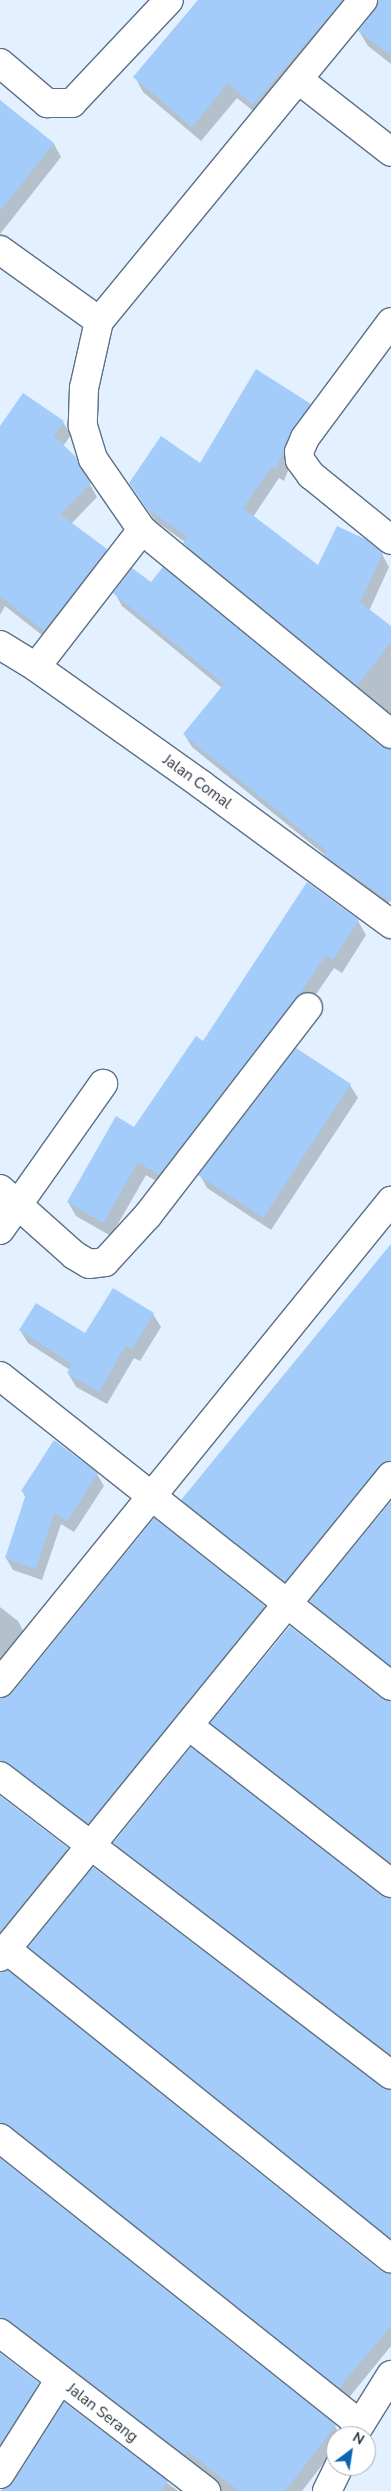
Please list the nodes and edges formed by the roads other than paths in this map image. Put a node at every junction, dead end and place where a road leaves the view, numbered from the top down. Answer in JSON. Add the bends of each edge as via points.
{"nodes":[{"id":1,"x":169,"y":0,"type":"edge"},
{"id":2,"x":363,"y":0,"type":"edge"},
{"id":3,"x":0,"y":63,"type":"edge"},
{"id":4,"x":299,"y":80,"type":"junction"},
{"id":5,"x":391,"y":152,"type":"edge"},
{"id":6,"x":0,"y":250,"type":"edge"},
{"id":7,"x":99,"y":321,"type":"junction"},
{"id":8,"x":386,"y":339,"type":"edge"},
{"id":9,"x":142,"y":530,"type":"junction"},
{"id":10,"x":391,"y":540,"type":"edge"},
{"id":11,"x":0,"y":645,"type":"edge"},
{"id":12,"x":36,"y":667,"type":"junction"},
{"id":13,"x":391,"y":734,"type":"edge"},
{"id":14,"x":391,"y":924,"type":"edge"},
{"id":15,"x":308,"y":1007,"type":"dead end"},
{"id":16,"x":103,"y":1084,"type":"dead end"},
{"id":17,"x":9,"y":1196,"type":"edge"},
{"id":18,"x":391,"y":1201,"type":"edge"},
{"id":19,"x":0,"y":1230,"type":"edge"},
{"id":20,"x":3,"y":1384,"type":"edge"},
{"id":21,"x":388,"y":1486,"type":"edge"},
{"id":22,"x":150,"y":1498,"type":"junction"},
{"id":23,"x":288,"y":1604,"type":"junction"},
{"id":24,"x":0,"y":1682,"type":"edge"},
{"id":25,"x":391,"y":1686,"type":"edge"},
{"id":26,"x":189,"y":1726,"type":"junction"},
{"id":27,"x":0,"y":1776,"type":"edge"},
{"id":28,"x":90,"y":1845,"type":"junction"},
{"id":29,"x":391,"y":1883,"type":"edge"},
{"id":30,"x":3,"y":1953,"type":"edge"},
{"id":31,"x":391,"y":2075,"type":"edge"},
{"id":32,"x":0,"y":2138,"type":"edge"},
{"id":33,"x":391,"y":2259,"type":"edge"},
{"id":34,"x":0,"y":2333,"type":"edge"},
{"id":35,"x":391,"y":2375,"type":"edge"},
{"id":36,"x":60,"y":2381,"type":"junction"},
{"id":37,"x":351,"y":2426,"type":"edge"},
{"id":38,"x":359,"y":2426,"type":"edge"},
{"id":39,"x":0,"y":2474,"type":"edge"},
{"id":40,"x":334,"y":2476,"type":"edge"},
{"id":41,"x":171,"y":2482,"type":"edge"},
{"id":42,"x":206,"y":2491,"type":"edge"},
{"id":43,"x":327,"y":2491,"type":"edge"}],
"edges":[{"from":1,"to":3,"type":"street","via":[[72,104],[47,103]]},
{"from":2,"to":4,"type":"street"},
{"from":4,"to":5,"type":"street"},
{"from":4,"to":7,"type":"street"},
{"from":6,"to":7,"type":"street"},
{"from":7,"to":9,"type":"street","via":[[84,388],[83,426],[93,459]]},
{"from":8,"to":10,"type":"street","via":[[304,438],[299,452],[300,460],[311,474]]},
{"from":9,"to":12,"type":"street"},
{"from":9,"to":13,"type":"street"},
{"from":11,"to":12,"type":"street","name":"Jalan Comal"},
{"from":12,"to":14,"type":"street","name":"Jalan Comal"},
{"from":15,"to":17,"type":"street","via":[[148,1215],[105,1262],[89,1264],[78,1258]]},
{"from":16,"to":17,"type":"street"},
{"from":17,"to":19,"type":"street"},
{"from":18,"to":22,"type":"street"},
{"from":20,"to":22,"type":"street"},
{"from":21,"to":23,"type":"street"},
{"from":22,"to":23,"type":"street"},
{"from":22,"to":24,"type":"street"},
{"from":23,"to":25,"type":"street"},
{"from":23,"to":26,"type":"street"},
{"from":26,"to":28,"type":"street"},
{"from":26,"to":29,"type":"street"},
{"from":27,"to":28,"type":"street"},
{"from":28,"to":30,"type":"street"},
{"from":28,"to":31,"type":"street"},
{"from":30,"to":33,"type":"street"},
{"from":32,"to":37,"type":"street"},
{"from":34,"to":36,"type":"street","name":"Jalan Serang"},
{"from":35,"to":38,"type":"street"},
{"from":36,"to":39,"type":"street"},
{"from":36,"to":41,"type":"street","name":"Jalan Serang"},
{"from":40,"to":43,"type":"street"},
{"from":41,"to":42,"type":"street","name":"Jalan Serang"}]}
